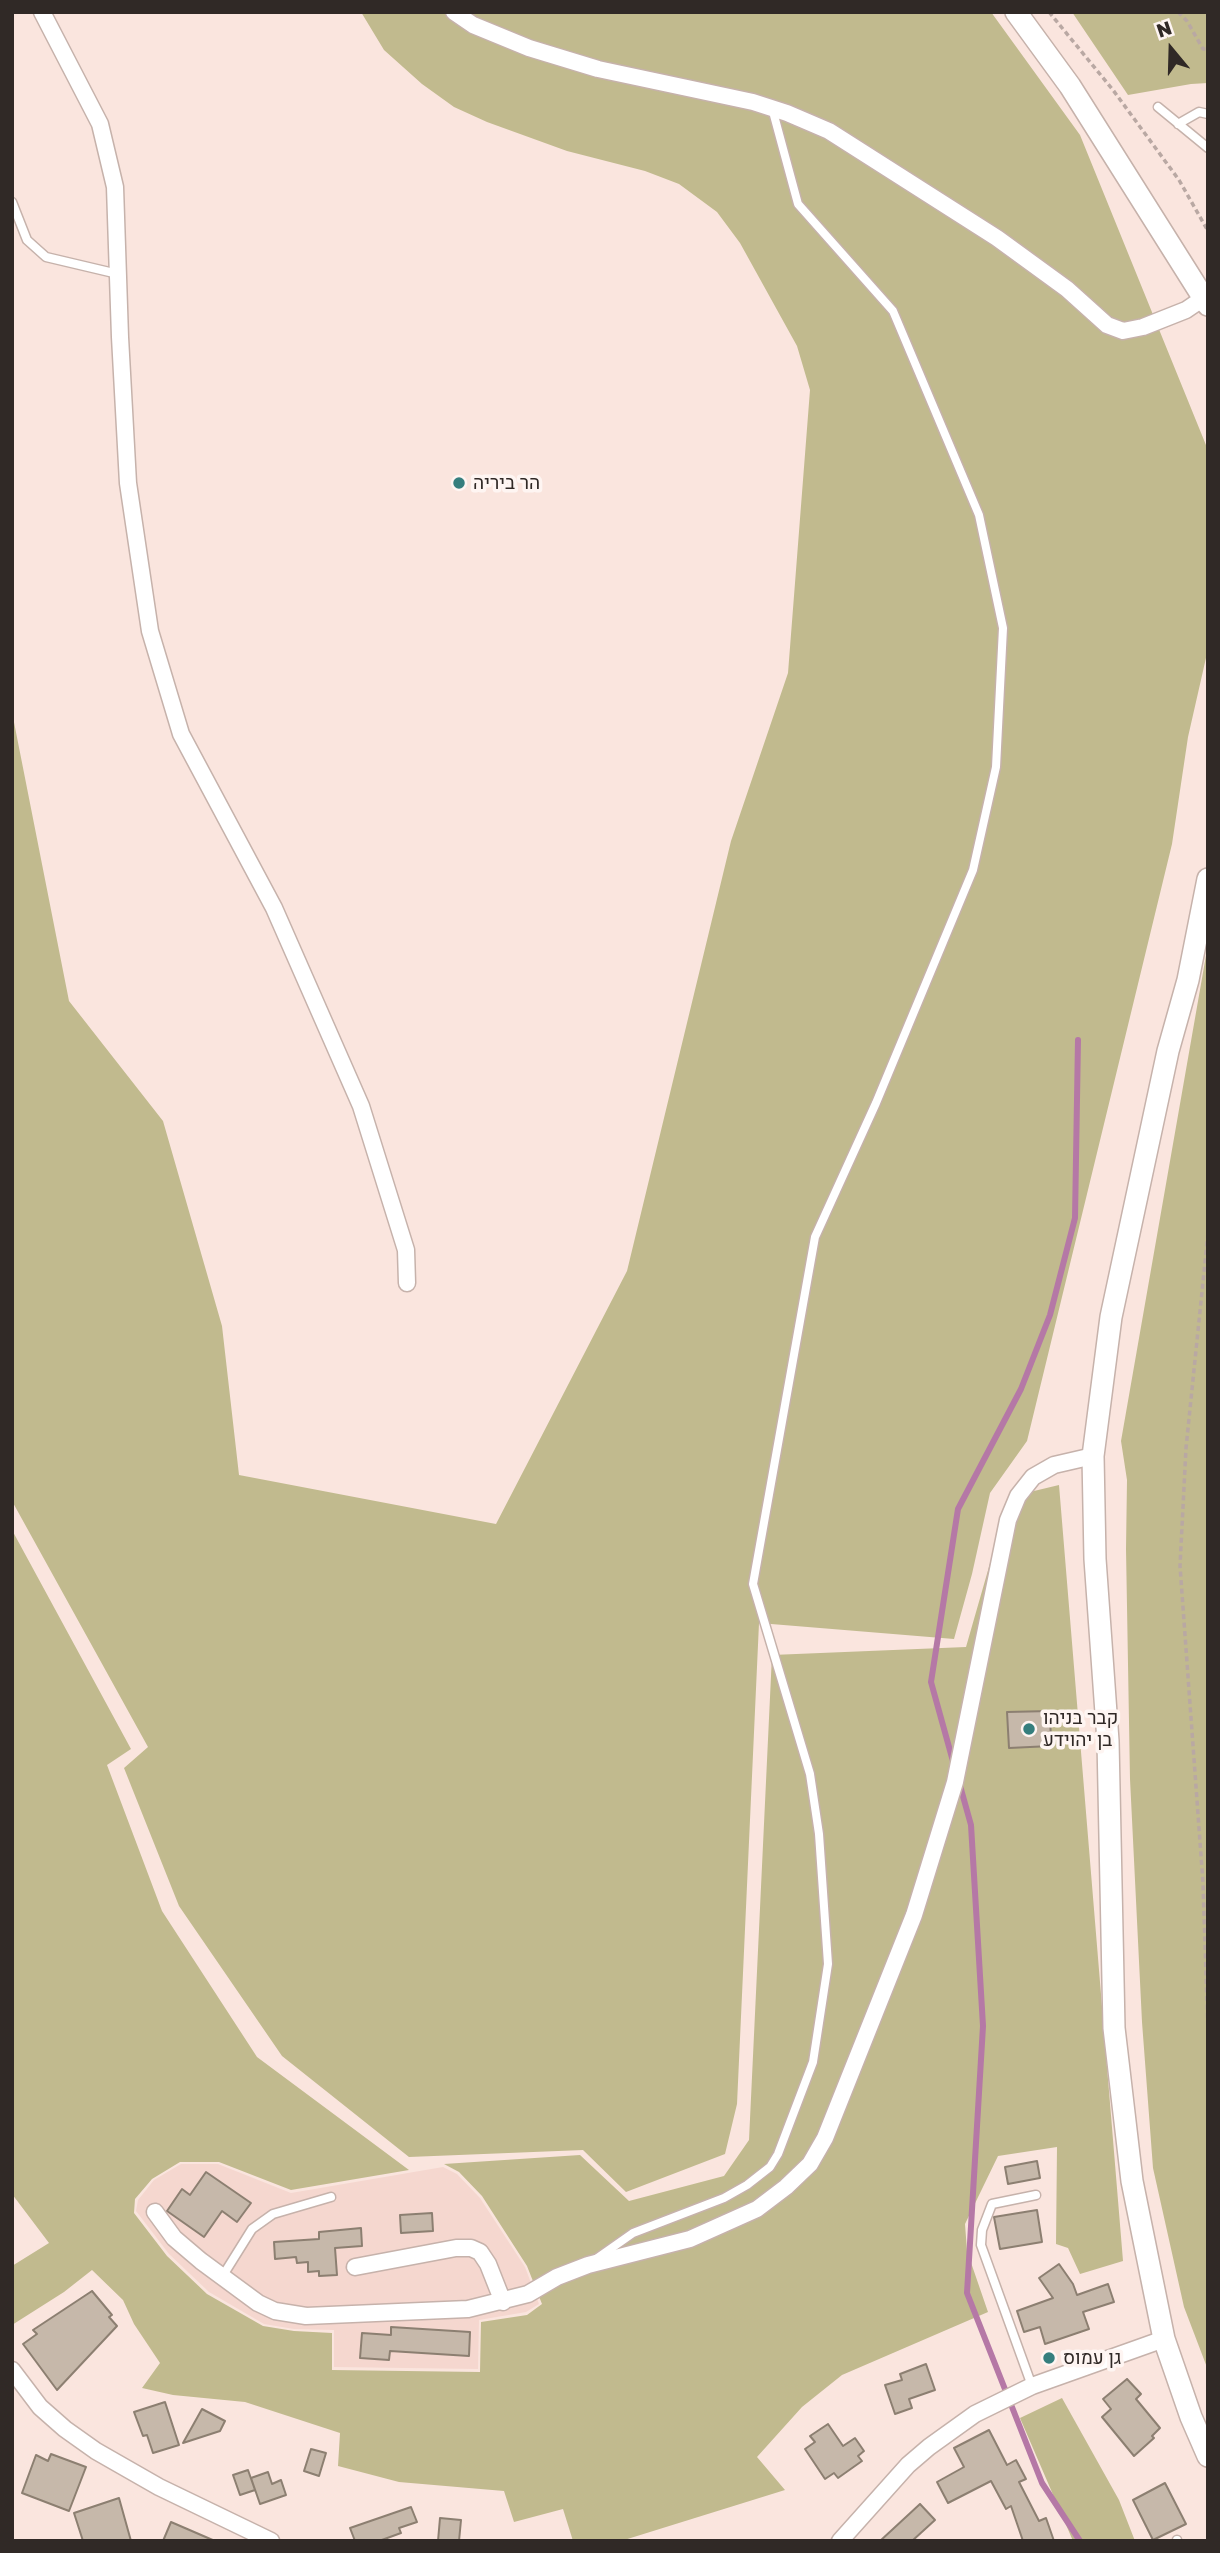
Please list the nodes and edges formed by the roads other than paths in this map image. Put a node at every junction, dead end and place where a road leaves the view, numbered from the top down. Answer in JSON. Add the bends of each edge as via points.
{"nodes":[{"id":1,"x":43,"y":12,"type":"edge"},
{"id":2,"x":454,"y":12,"type":"edge"},
{"id":3,"x":1016,"y":12,"type":"edge"},
{"id":4,"x":1158,"y":107,"type":"dead end"},
{"id":5,"x":772,"y":108,"type":"junction"},
{"id":6,"x":1208,"y":114,"type":"edge"},
{"id":7,"x":1178,"y":124,"type":"junction"},
{"id":8,"x":1208,"y":148,"type":"edge"},
{"id":9,"x":12,"y":202,"type":"edge"},
{"id":10,"x":118,"y":274,"type":"junction"},
{"id":11,"x":1206,"y":300,"type":"edge"},
{"id":12,"x":1208,"y":879,"type":"edge"},
{"id":13,"x":407,"y":1283,"type":"dead end"},
{"id":14,"x":1093,"y":1456,"type":"junction"},
{"id":15,"x":1036,"y":2195,"type":"dead end"},
{"id":16,"x":331,"y":2197,"type":"dead end"},
{"id":17,"x":155,"y":2212,"type":"dead end"},
{"id":18,"x":588,"y":2265,"type":"junction"},
{"id":19,"x":355,"y":2267,"type":"dead end"},
{"id":20,"x":222,"y":2277,"type":"junction"},
{"id":21,"x":503,"y":2302,"type":"junction"},
{"id":22,"x":1164,"y":2339,"type":"junction"},
{"id":23,"x":12,"y":2371,"type":"edge"},
{"id":24,"x":1032,"y":2386,"type":"junction"},
{"id":25,"x":1208,"y":2456,"type":"edge"},
{"id":26,"x":271,"y":2541,"type":"edge"},
{"id":27,"x":840,"y":2541,"type":"edge"}],
"edges":[{"from":1,"to":10,"type":"street","via":[[100,124],[115,187]]},
{"from":2,"to":5,"type":"street","via":[[503,39],[559,58]]},
{"from":3,"to":11,"type":"main road","via":[[1070,86]]},
{"from":4,"to":7,"type":"lane"},
{"from":5,"to":11,"type":"street","via":[[829,131],[960,213],[1035,265],[1107,325],[1123,331],[1143,327]]},
{"from":5,"to":18,"type":"lane","via":[[798,204],[893,311],[979,515],[1003,628],[996,767],[973,870],[815,1237],[753,1584],[810,1774],[819,1834],[828,1964],[813,2062],[770,2167],[724,2199],[633,2233]]},
{"from":6,"to":7,"type":"lane","via":[[1199,112]]},
{"from":7,"to":8,"type":"lane"},
{"from":9,"to":10,"type":"lane","via":[[27,240],[46,257]]},
{"from":10,"to":13,"type":"street","via":[[128,483],[150,631],[181,734],[274,908],[360,1106],[406,1250]]},
{"from":12,"to":14,"type":"main road","via":[[1111,1317]]},
{"from":14,"to":18,"type":"street","via":[[1054,1465],[1033,1478],[1018,1496],[1008,1520],[955,1782],[938,1842],[909,1927],[825,2138],[810,2164],[757,2209],[728,2224],[690,2239]]},
{"from":14,"to":22,"type":"main road","via":[[1108,1741],[1114,2028],[1132,2181]]},
{"from":15,"to":24,"type":"lane","via":[[992,2204],[981,2245]]},
{"from":16,"to":20,"type":"lane","via":[[273,2214],[252,2229]]},
{"from":17,"to":20,"type":"street","via":[[174,2238]]},
{"from":18,"to":21,"type":"street"},
{"from":19,"to":21,"type":"street","via":[[471,2248],[488,2264]]},
{"from":20,"to":21,"type":"street","via":[[275,2311],[306,2316],[468,2309]]},
{"from":22,"to":24,"type":"street"},
{"from":22,"to":25,"type":"main road"},
{"from":23,"to":26,"type":"street","via":[[40,2407],[96,2451]]},
{"from":24,"to":27,"type":"street","via":[[975,2414],[929,2447],[888,2485]]}]}
